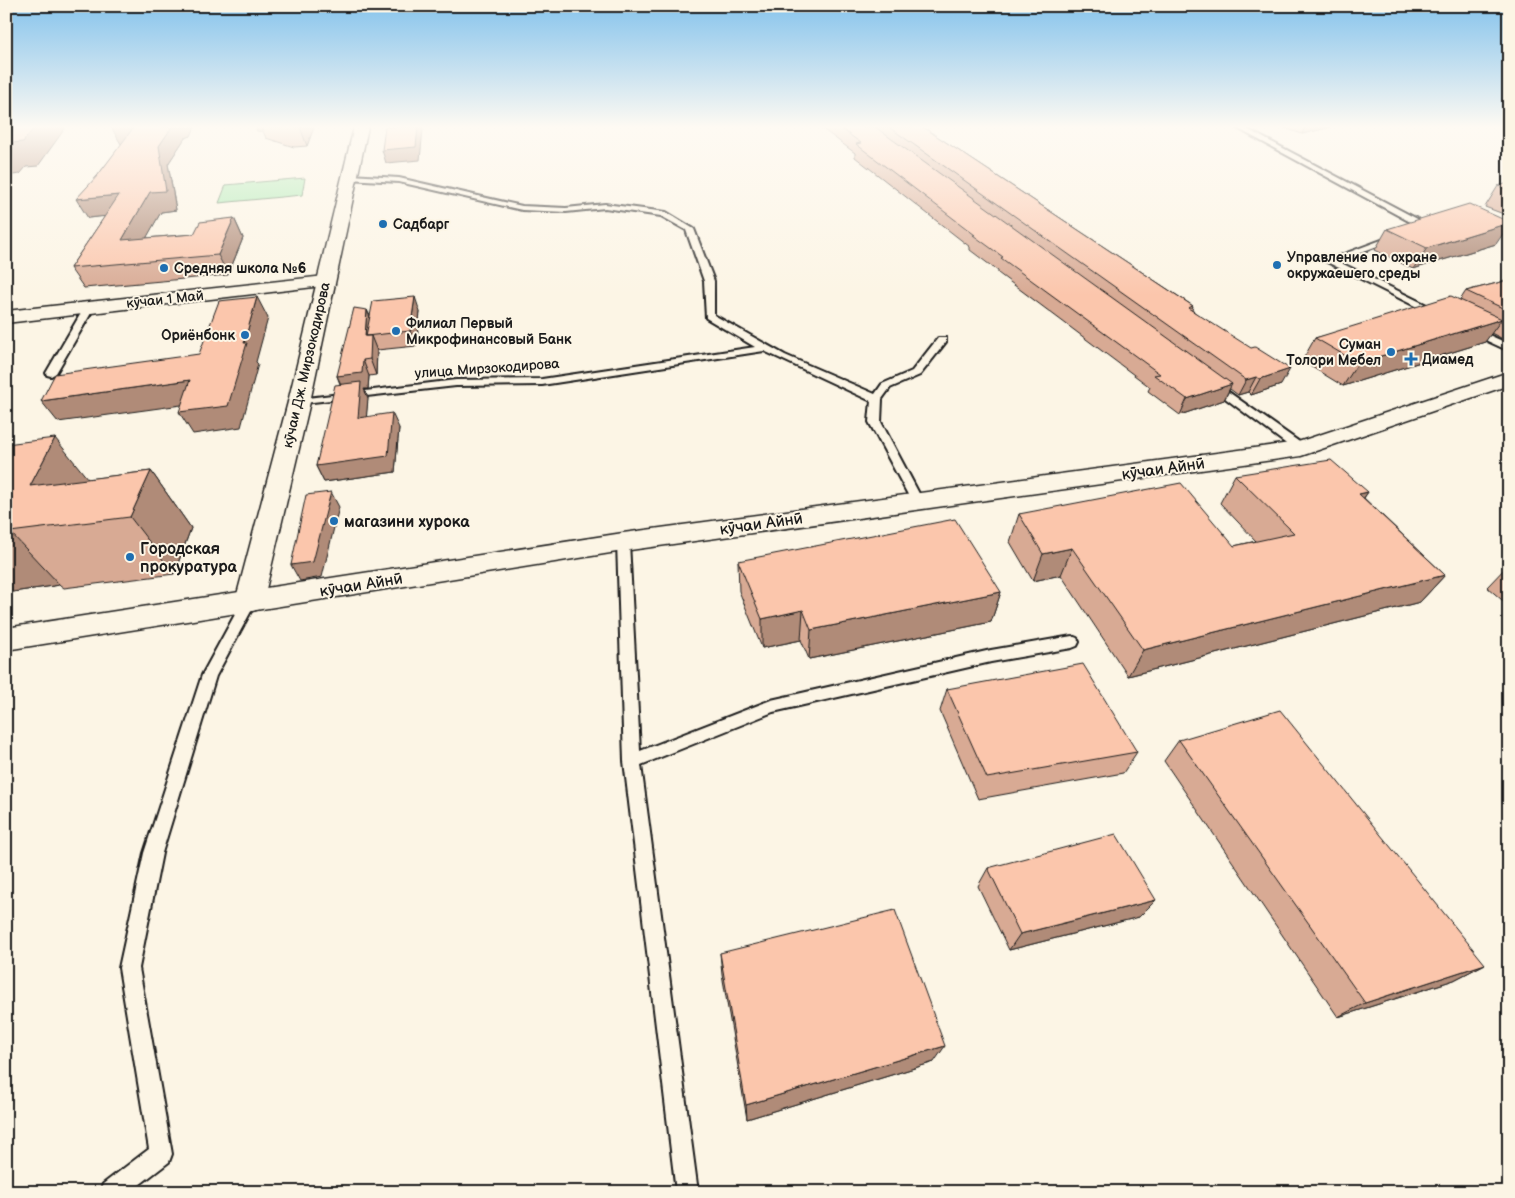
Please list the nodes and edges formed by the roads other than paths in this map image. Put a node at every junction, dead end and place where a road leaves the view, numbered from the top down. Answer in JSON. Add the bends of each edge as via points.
{"nodes":[{"id":1,"x":350,"y":183,"type":"edge"},
{"id":2,"x":412,"y":183,"type":"edge"},
{"id":3,"x":1341,"y":183,"type":"edge"},
{"id":4,"x":1413,"y":232,"type":"edge"},
{"id":5,"x":1404,"y":235,"type":"edge"},
{"id":6,"x":325,"y":281,"type":"junction"},
{"id":7,"x":88,"y":308,"type":"junction"},
{"id":8,"x":6,"y":317,"type":"edge"},
{"id":9,"x":1446,"y":318,"type":"edge"},
{"id":10,"x":1464,"y":326,"type":"edge"},
{"id":11,"x":942,"y":340,"type":"dead end"},
{"id":12,"x":766,"y":348,"type":"junction"},
{"id":13,"x":1509,"y":348,"type":"edge"},
{"id":14,"x":51,"y":373,"type":"dead end"},
{"id":15,"x":1509,"y":378,"type":"edge"},
{"id":16,"x":1205,"y":379,"type":"edge"},
{"id":17,"x":877,"y":399,"type":"junction"},
{"id":18,"x":299,"y":402,"type":"junction"},
{"id":19,"x":1301,"y":449,"type":"junction"},
{"id":20,"x":918,"y":501,"type":"junction"},
{"id":21,"x":623,"y":542,"type":"junction"},
{"id":22,"x":249,"y":602,"type":"junction"},
{"id":23,"x":6,"y":639,"type":"edge"},
{"id":24,"x":1072,"y":642,"type":"dead end"},
{"id":25,"x":632,"y":761,"type":"junction"},
{"id":26,"x":111,"y":1192,"type":"edge"},
{"id":27,"x":687,"y":1192,"type":"edge"}],
"edges":[{"from":1,"to":6,"type":"main road","name":"кӯчаи Дж. Мирзокодирова"},
{"from":2,"to":12,"type":"lane","via":[[522,208],[566,210],[605,206],[663,214],[690,229],[709,281],[709,316]]},
{"from":3,"to":4,"type":"lane","via":[[1420,224],[1422,229]]},
{"from":5,"to":9,"type":"lane","via":[[1329,261]]},
{"from":6,"to":7,"type":"main road","name":"кӯчаи 1 Май"},
{"from":6,"to":18,"type":"main road","name":"кӯчаи Дж. Мирзокодирова"},
{"from":7,"to":8,"type":"main road","name":"кӯчаи 1 Май"},
{"from":7,"to":14,"type":"lane"},
{"from":10,"to":13,"type":"lane"},
{"from":11,"to":17,"type":"lane","via":[[916,374],[886,386]]},
{"from":12,"to":17,"type":"lane"},
{"from":12,"to":18,"type":"lane","name":"улица Мирзокодирова","via":[[542,382],[456,383]]},
{"from":15,"to":19,"type":"main road","name":"кӯчаи Айнӣ"},
{"from":16,"to":19,"type":"lane"},
{"from":17,"to":20,"type":"lane","via":[[875,422]]},
{"from":18,"to":22,"type":"main road","name":"кӯчаи Дж. Мирзокодирова"},
{"from":19,"to":20,"type":"main road","name":"кӯчаи Айнӣ"},
{"from":20,"to":21,"type":"main road","name":"кӯчаи Айнӣ"},
{"from":21,"to":22,"type":"main road","name":"кӯчаи Айнӣ"},
{"from":21,"to":25,"type":"lane"},
{"from":22,"to":23,"type":"main road","name":"кӯчаи Айнӣ"},
{"from":22,"to":26,"type":"lane","via":[[209,675],[153,853],[129,968],[161,1154]]},
{"from":24,"to":25,"type":"lane","via":[[991,656],[770,706]]},
{"from":25,"to":27,"type":"lane"}]}
